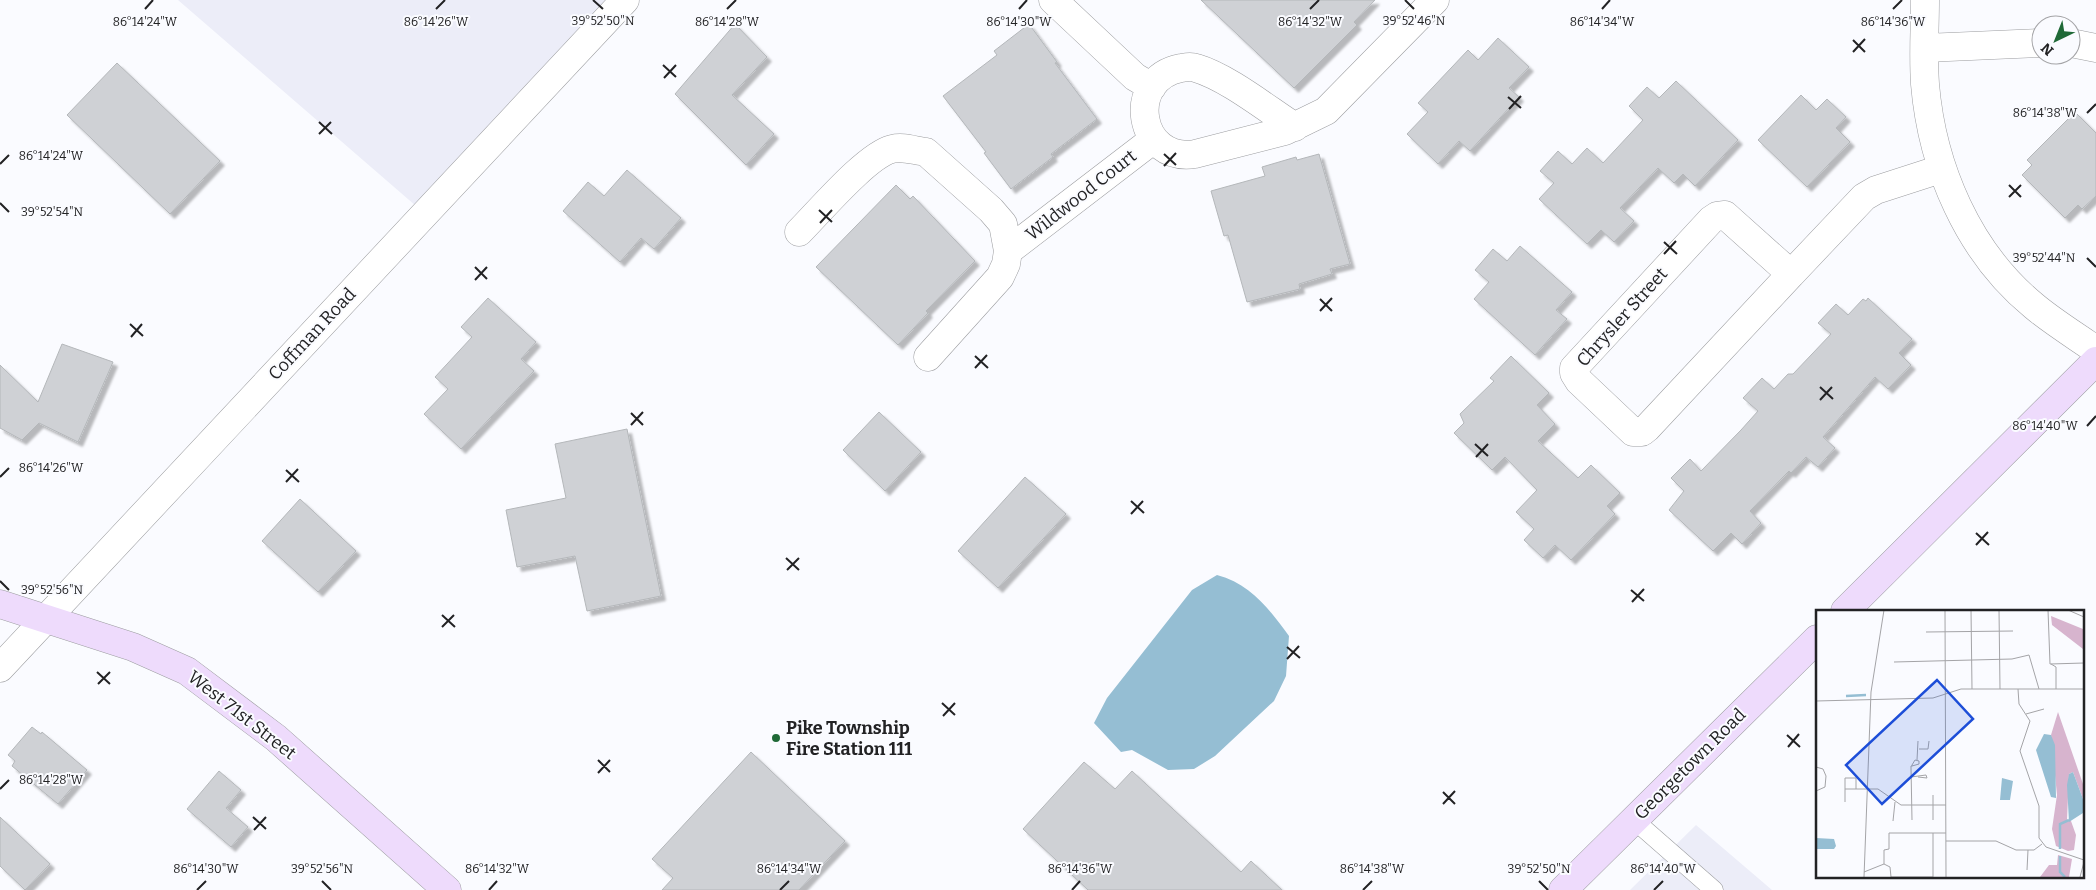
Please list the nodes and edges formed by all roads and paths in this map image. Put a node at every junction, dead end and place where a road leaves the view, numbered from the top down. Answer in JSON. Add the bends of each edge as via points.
{"nodes":[{"id":1,"x":625,"y":0,"type":"edge"},
{"id":2,"x":1053,"y":0,"type":"edge"},
{"id":3,"x":1925,"y":0,"type":"edge"},
{"id":4,"x":1431,"y":1,"type":"edge"},
{"id":5,"x":2031,"y":43,"type":"edge"},
{"id":6,"x":2081,"y":45,"type":"edge"},
{"id":7,"x":1925,"y":48,"type":"junction"},
{"id":8,"x":2096,"y":48,"type":"edge"},
{"id":9,"x":1152,"y":87,"type":"junction"},
{"id":10,"x":1295,"y":127,"type":"junction"},
{"id":11,"x":1154,"y":139,"type":"junction"},
{"id":12,"x":1941,"y":169,"type":"junction"},
{"id":13,"x":799,"y":232,"type":"dead end"},
{"id":14,"x":1008,"y":251,"type":"junction"},
{"id":15,"x":1791,"y":274,"type":"junction"},
{"id":16,"x":2096,"y":350,"type":"edge"},
{"id":17,"x":928,"y":357,"type":"dead end"},
{"id":18,"x":2096,"y":361,"type":"edge"},
{"id":19,"x":0,"y":604,"type":"edge"},
{"id":20,"x":1846,"y":610,"type":"edge"},
{"id":21,"x":45,"y":618,"type":"junction"},
{"id":22,"x":1816,"y":640,"type":"edge"},
{"id":23,"x":0,"y":668,"type":"edge"},
{"id":24,"x":1634,"y":820,"type":"junction"},
{"id":25,"x":448,"y":890,"type":"edge"},
{"id":26,"x":1563,"y":890,"type":"edge"},
{"id":27,"x":1714,"y":890,"type":"edge"}],
"edges":[{"from":1,"to":21,"type":"street","name":"Coffman Road"},
{"from":2,"to":9,"type":"street","via":[[1135,78]]},
{"from":3,"to":7,"type":"street"},
{"from":4,"to":10,"type":"street","name":"Wildwood Court","via":[[1336,102],[1314,119]]},
{"from":5,"to":7,"type":"street"},
{"from":6,"to":8,"type":"street"},
{"from":7,"to":12,"type":"street","via":[[1928,110]]},
{"from":9,"to":10,"type":"street","via":[[1168,72],[1196,68],[1214,75]]},
{"from":9,"to":11,"type":"street","name":"Wildwood Court","via":[[1144,111],[1146,125]]},
{"from":10,"to":11,"type":"street","name":"Wildwood Court","via":[[1187,155],[1162,147]]},
{"from":11,"to":14,"type":"street","name":"Wildwood Court"},
{"from":12,"to":15,"type":"street","name":"Chrysler Street","via":[[1864,197]]},
{"from":12,"to":16,"type":"street","via":[[1974,236],[2010,283],[2034,307]]},
{"from":13,"to":14,"type":"street","name":"Wildwood Court","via":[[870,161],[893,148],[913,149],[926,152],[991,210],[1003,224]]},
{"from":14,"to":17,"type":"street","name":"Wildwood Court","via":[[1000,277]]},
{"from":15,"to":15,"type":"street","name":"Chrysler Street","via":[[1642,432],[1633,432],[1578,381],[1574,373],[1576,363],[1717,216],[1726,214]]},
{"from":18,"to":20,"type":"main road"},
{"from":19,"to":21,"type":"main road","name":"West 71st Street"},
{"from":21,"to":23,"type":"street","name":"Coffman Road"},
{"from":21,"to":25,"type":"main road","name":"West 71st Street","via":[[133,647],[187,671],[276,738]]},
{"from":22,"to":24,"type":"main road","name":"Georgetown Road"},
{"from":24,"to":26,"type":"main road","name":"Georgetown Road"},
{"from":24,"to":27,"type":"lane"}]}
